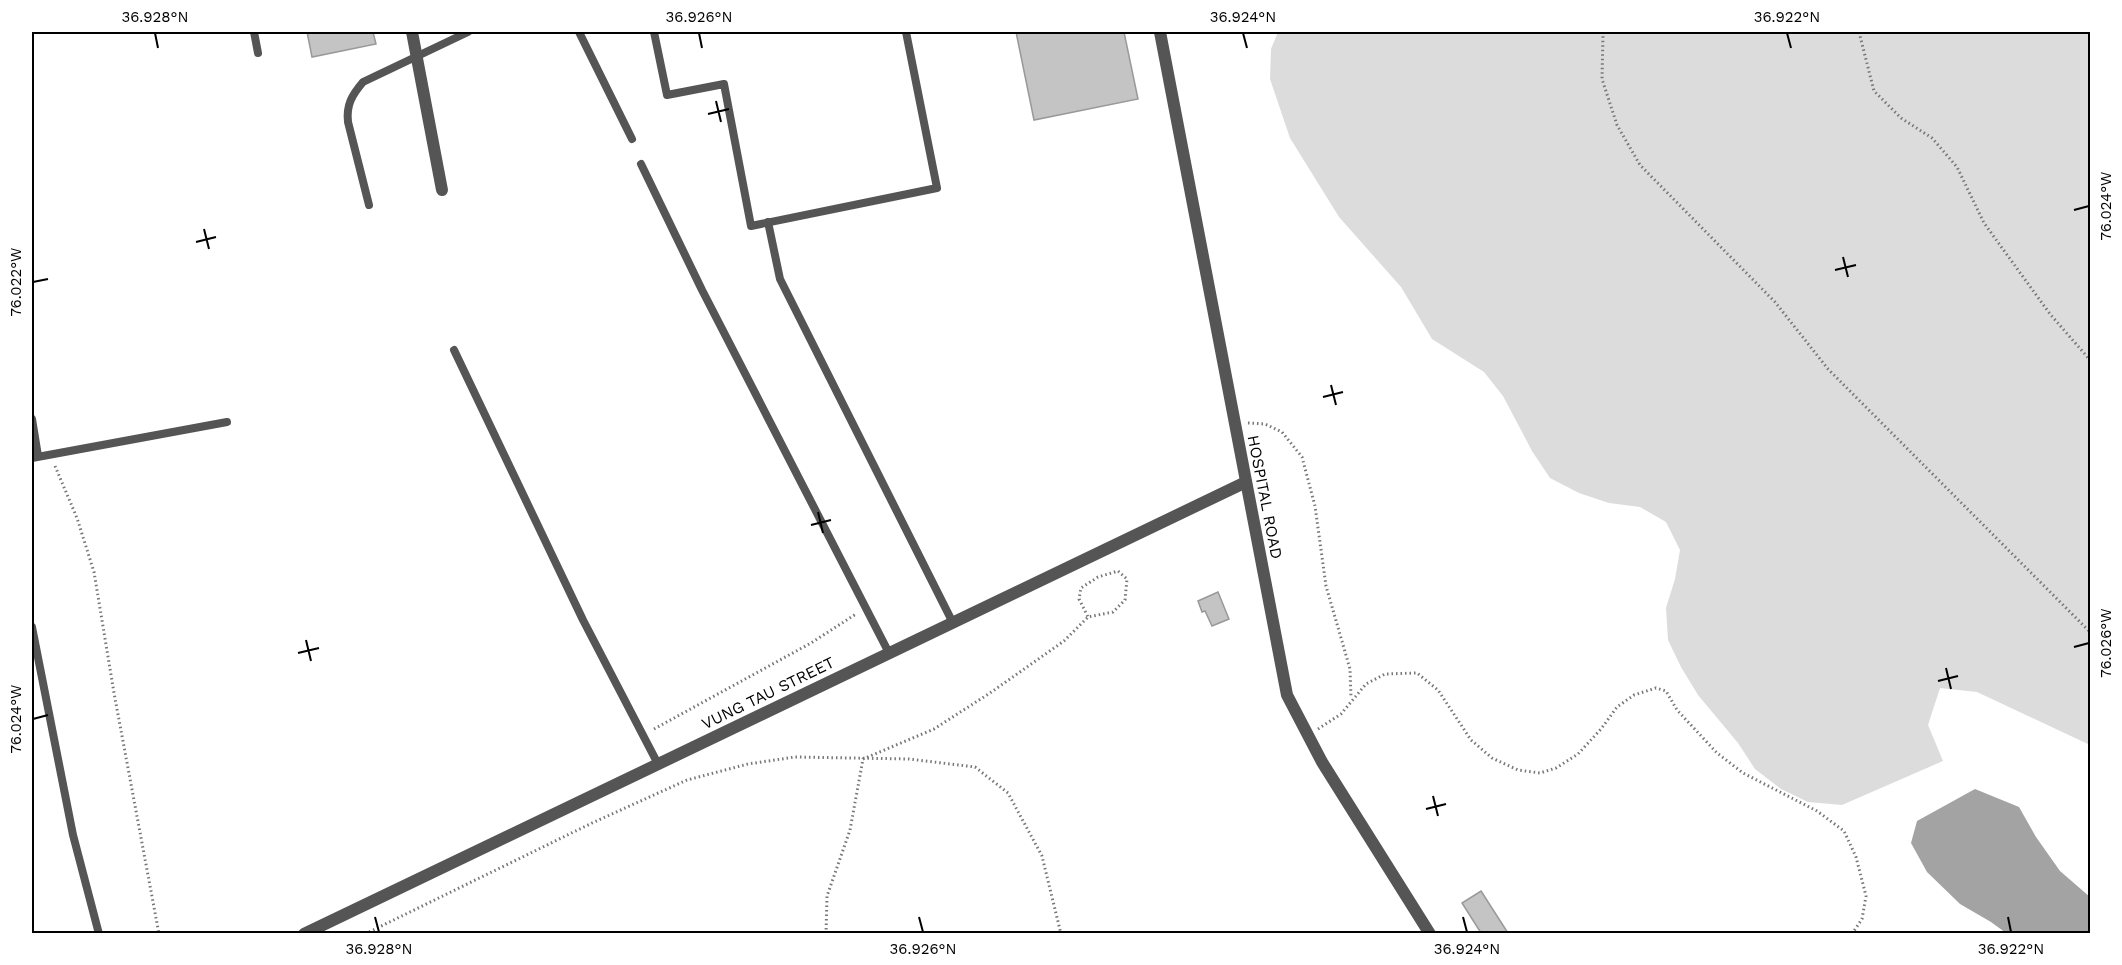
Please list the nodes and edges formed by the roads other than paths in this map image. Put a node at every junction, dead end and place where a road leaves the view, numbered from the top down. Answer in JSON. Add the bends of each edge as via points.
{"nodes":[{"id":1,"x":254,"y":32,"type":"edge"},
{"id":2,"x":412,"y":32,"type":"edge"},
{"id":3,"x":468,"y":32,"type":"edge"},
{"id":4,"x":579,"y":32,"type":"edge"},
{"id":5,"x":654,"y":32,"type":"edge"},
{"id":6,"x":906,"y":32,"type":"edge"},
{"id":7,"x":1161,"y":32,"type":"edge"},
{"id":8,"x":258,"y":53,"type":"dead end"},
{"id":9,"x":417,"y":56,"type":"junction"},
{"id":10,"x":632,"y":139,"type":"dead end"},
{"id":11,"x":641,"y":164,"type":"dead end"},
{"id":12,"x":442,"y":190,"type":"dead end"},
{"id":13,"x":369,"y":205,"type":"dead end"},
{"id":14,"x":768,"y":222,"type":"junction"},
{"id":15,"x":454,"y":350,"type":"dead end"},
{"id":16,"x":32,"y":419,"type":"edge"},
{"id":17,"x":227,"y":422,"type":"dead end"},
{"id":18,"x":35,"y":457,"type":"edge"},
{"id":19,"x":1246,"y":482,"type":"junction"},
{"id":20,"x":953,"y":623,"type":"junction"},
{"id":21,"x":32,"y":627,"type":"edge"},
{"id":22,"x":889,"y":653,"type":"junction"},
{"id":23,"x":658,"y":764,"type":"junction"},
{"id":24,"x":99,"y":933,"type":"edge"},
{"id":25,"x":304,"y":933,"type":"edge"},
{"id":26,"x":1430,"y":933,"type":"edge"}],
"edges":[{"from":1,"to":8,"type":"lane"},
{"from":2,"to":9,"type":"street"},
{"from":3,"to":9,"type":"lane"},
{"from":4,"to":10,"type":"lane"},
{"from":5,"to":14,"type":"lane","via":[[667,95],[723,84],[751,226]]},
{"from":6,"to":14,"type":"lane","via":[[937,188]]},
{"from":7,"to":19,"type":"street","name":"HOSPITAL ROAD"},
{"from":9,"to":12,"type":"street"},
{"from":9,"to":13,"type":"lane","via":[[363,82],[347,109]]},
{"from":11,"to":22,"type":"lane"},
{"from":14,"to":20,"type":"lane","via":[[780,279]]},
{"from":15,"to":23,"type":"lane","via":[[583,621]]},
{"from":16,"to":18,"type":"lane"},
{"from":17,"to":18,"type":"lane"},
{"from":19,"to":20,"type":"street","name":"VUNG TAU STREET"},
{"from":19,"to":26,"type":"street","name":"HOSPITAL ROAD","via":[[1287,695],[1307,737]]},
{"from":20,"to":22,"type":"street","name":"VUNG TAU STREET"},
{"from":21,"to":24,"type":"lane","via":[[73,834]]},
{"from":22,"to":23,"type":"street","name":"VUNG TAU STREET"},
{"from":23,"to":25,"type":"street","name":"VUNG TAU STREET"}]}
